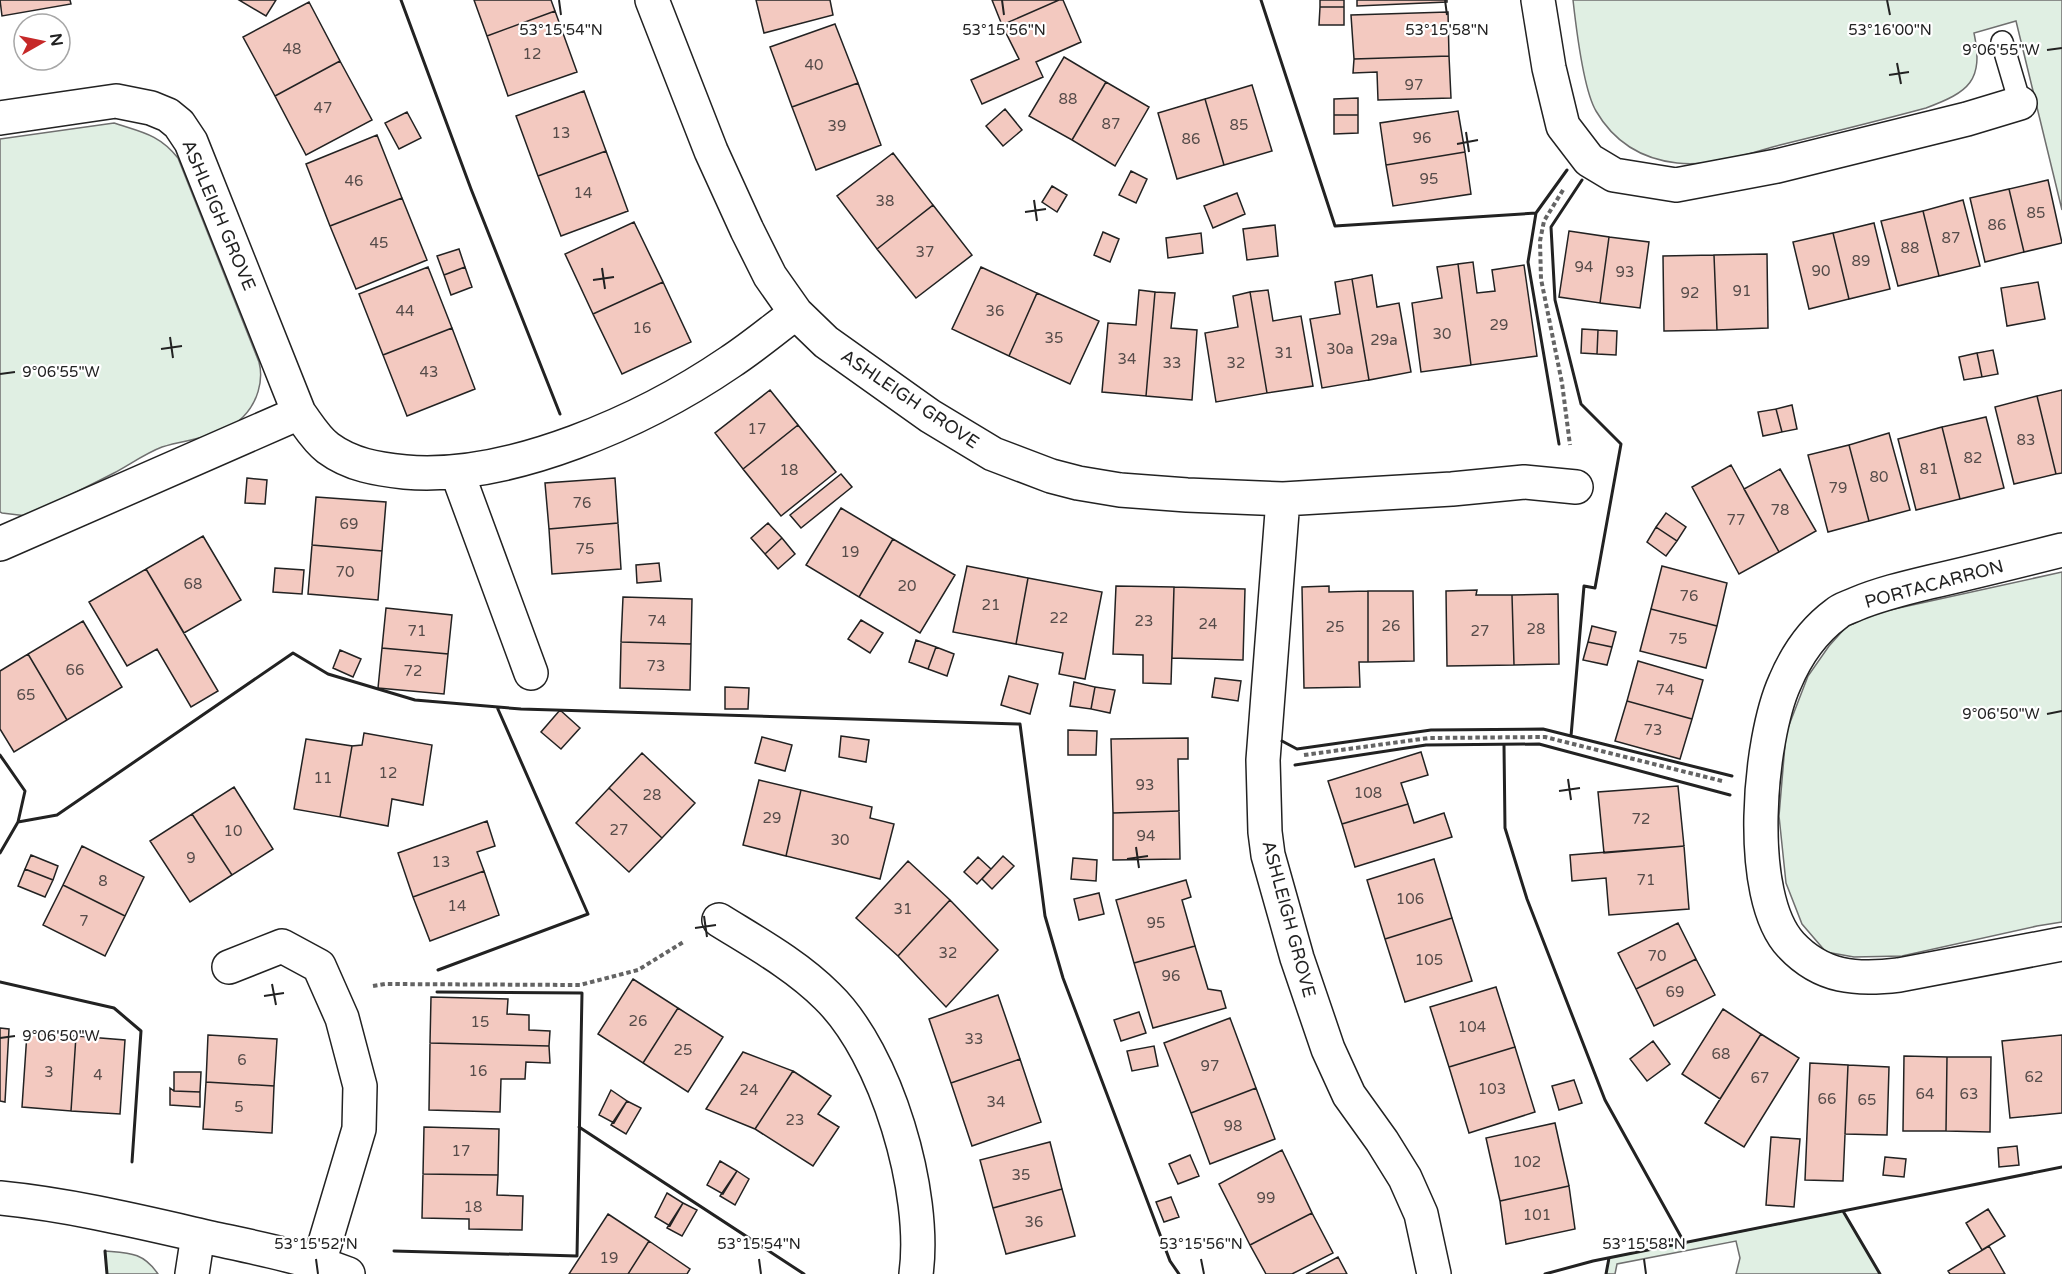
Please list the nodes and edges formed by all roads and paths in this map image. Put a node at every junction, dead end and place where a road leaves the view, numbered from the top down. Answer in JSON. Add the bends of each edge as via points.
{"nodes":[{"id":1,"x":652,"y":0,"type":"edge"},
{"id":2,"x":1538,"y":0,"type":"edge"},
{"id":3,"x":2002,"y":42,"type":"dead end"},
{"id":4,"x":2019,"y":103,"type":"joint"},
{"id":5,"x":0,"y":118,"type":"edge"},
{"id":6,"x":1589,"y":160,"type":"junction"},
{"id":7,"x":796,"y":313,"type":"junction"},
{"id":8,"x":299,"y":413,"type":"junction"},
{"id":9,"x":457,"y":472,"type":"junction"},
{"id":10,"x":1576,"y":487,"type":"joint"},
{"id":11,"x":1283,"y":499,"type":"junction"},
{"id":12,"x":0,"y":544,"type":"edge"},
{"id":13,"x":2062,"y":550,"type":"edge"},
{"id":14,"x":531,"y":673,"type":"dead end"},
{"id":15,"x":1263,"y":760,"type":"junction"},
{"id":16,"x":1761,"y":788,"type":"junction"},
{"id":17,"x":719,"y":920,"type":"joint"},
{"id":18,"x":2062,"y":944,"type":"edge"},
{"id":19,"x":229,"y":967,"type":"dead end"},
{"id":20,"x":331,"y":992,"type":"junction"},
{"id":21,"x":0,"y":1198,"type":"edge"},
{"id":22,"x":198,"y":1235,"type":"junction"},
{"id":23,"x":334,"y":1268,"type":"edge"},
{"id":24,"x":192,"y":1274,"type":"edge"},
{"id":25,"x":916,"y":1274,"type":"edge"},
{"id":26,"x":1434,"y":1274,"type":"edge"}],
"edges":[{"from":1,"to":7,"type":"street","name":"ASHLEIGH GROVE","via":[[711,151],[747,230],[770,276]]},
{"from":2,"to":6,"type":"street","via":[[1563,126]]},
{"from":3,"to":4,"type":"lane"},
{"from":4,"to":6,"type":"street","via":[[1777,166],[1676,185],[1614,176]]},
{"from":5,"to":8,"type":"street","name":"ASHLEIGH GROVE","via":[[116,101],[152,108],[179,124],[191,142]]},
{"from":6,"to":10,"type":"path","via":[[1573,175],[1544,221],[1540,241],[1541,279],[1562,383]]},
{"from":7,"to":9,"type":"street","name":"ASHLEIGH GROVE","via":[[690,387],[603,431],[526,458]]},
{"from":7,"to":11,"type":"street","name":"ASHLEIGH GROVE","via":[[826,342],[930,416],[1023,466],[1120,490]]},
{"from":8,"to":9,"type":"street","name":"ASHLEIGH GROVE","via":[[327,447],[361,465],[420,473]]},
{"from":8,"to":12,"type":"street"},
{"from":9,"to":14,"type":"street"},
{"from":10,"to":11,"type":"street","name":"ASHLEIGH GROVE","via":[[1524,482]]},
{"from":11,"to":15,"type":"street","name":"ASHLEIGH GROVE"},
{"from":13,"to":16,"type":"street","name":"PORTACARRON","via":[[1892,591],[1837,612],[1800,652],[1784,683],[1772,719]]},
{"from":15,"to":16,"type":"path","via":[[1429,738],[1545,737],[1722,782]]},
{"from":15,"to":26,"type":"street","name":"ASHLEIGH GROVE","via":[[1268,855],[1303,979],[1349,1095],[1395,1161],[1421,1214]]},
{"from":16,"to":18,"type":"street","name":"PORTACARRON","via":[[1763,857],[1776,922],[1789,944],[1807,960],[1832,973],[1857,977],[1899,975]]},
{"from":17,"to":20,"type":"path","via":[[638,970],[580,985],[385,984]]},
{"from":17,"to":25,"type":"street","via":[[828,996],[866,1047],[882,1079],[908,1167],[920,1250]]},
{"from":19,"to":20,"type":"street","via":[[282,946],[319,966]]},
{"from":20,"to":23,"type":"street","via":[[360,1086],[359,1129]]},
{"from":21,"to":22,"type":"street","via":[[48,1203]]},
{"from":22,"to":23,"type":"street"},
{"from":22,"to":24,"type":"street"}]}
